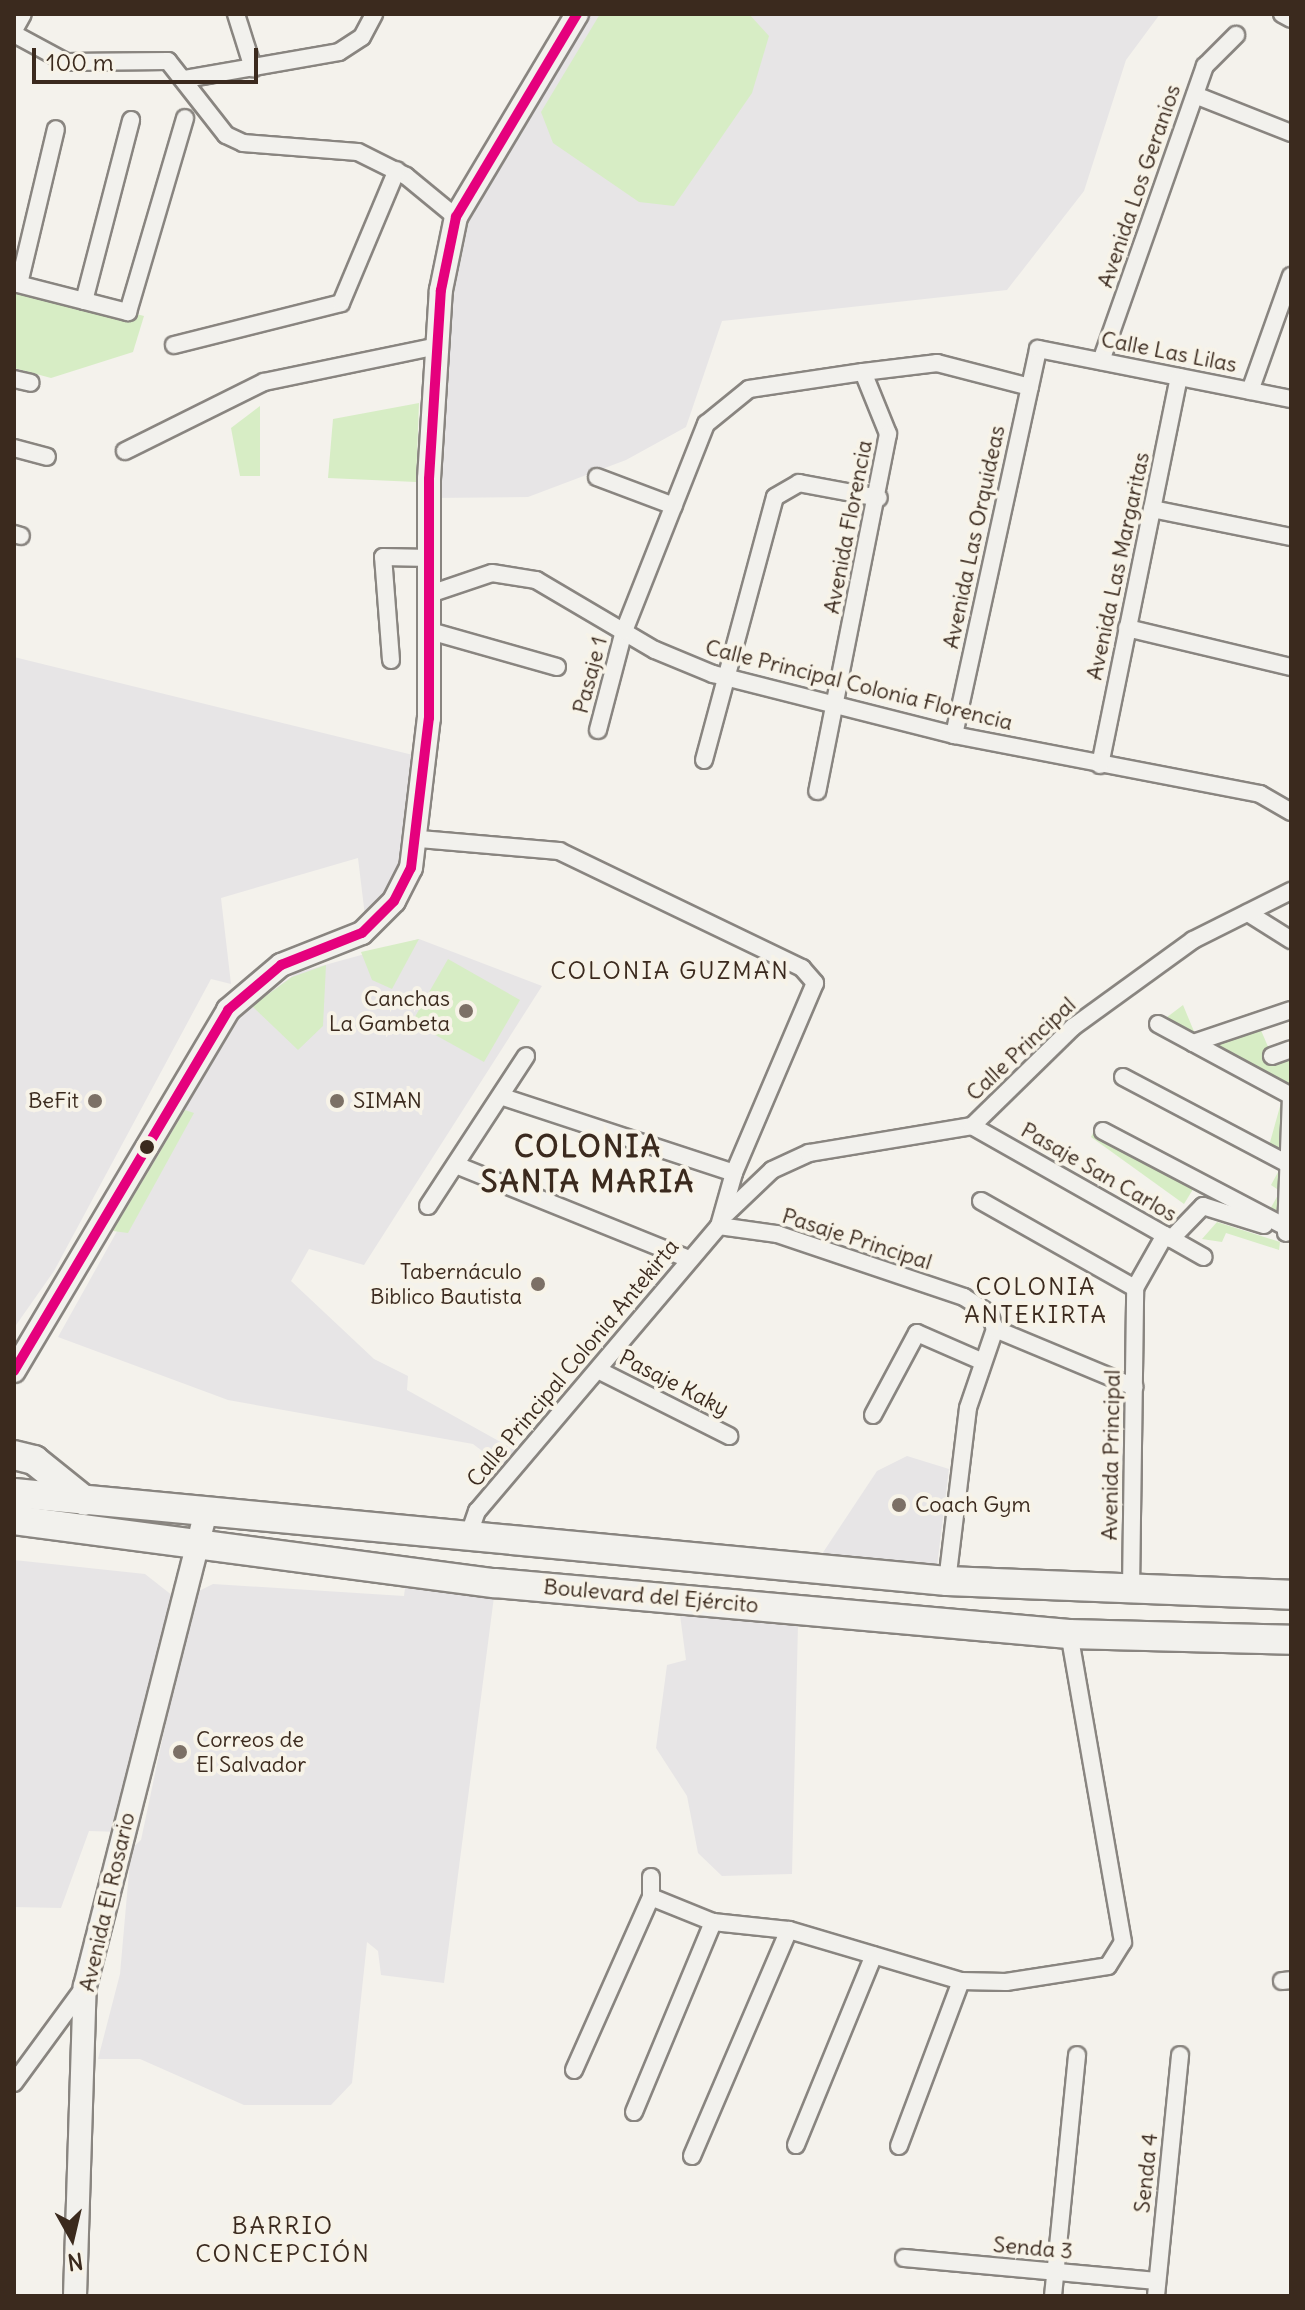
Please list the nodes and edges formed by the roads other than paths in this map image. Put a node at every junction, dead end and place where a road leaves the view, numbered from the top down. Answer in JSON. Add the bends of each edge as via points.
{"nodes":[{"id":1,"x":23,"y":14,"type":"edge"},
{"id":2,"x":236,"y":14,"type":"edge"},
{"id":3,"x":374,"y":14,"type":"edge"},
{"id":4,"x":577,"y":14,"type":"edge"},
{"id":5,"x":1282,"y":14,"type":"edge"},
{"id":6,"x":1291,"y":19,"type":"edge"},
{"id":7,"x":14,"y":32,"type":"edge"},
{"id":8,"x":1236,"y":35,"type":"dead end"},
{"id":9,"x":253,"y":68,"type":"junction"},
{"id":10,"x":185,"y":79,"type":"junction"},
{"id":11,"x":1195,"y":95,"type":"junction"},
{"id":12,"x":185,"y":118,"type":"dead end"},
{"id":13,"x":131,"y":120,"type":"dead end"},
{"id":14,"x":56,"y":129,"type":"dead end"},
{"id":15,"x":1291,"y":133,"type":"edge"},
{"id":16,"x":397,"y":170,"type":"junction"},
{"id":17,"x":456,"y":217,"type":"junction"},
{"id":18,"x":1291,"y":276,"type":"edge"},
{"id":19,"x":16,"y":284,"type":"edge"},
{"id":20,"x":84,"y":301,"type":"junction"},
{"id":21,"x":174,"y":345,"type":"dead end"},
{"id":22,"x":438,"y":346,"type":"junction"},
{"id":23,"x":1038,"y":349,"type":"joint"},
{"id":24,"x":1101,"y":361,"type":"junction"},
{"id":25,"x":863,"y":372,"type":"junction"},
{"id":26,"x":1179,"y":377,"type":"junction"},
{"id":27,"x":1030,"y":387,"type":"junction"},
{"id":28,"x":1250,"y":391,"type":"junction"},
{"id":29,"x":1291,"y":399,"type":"edge"},
{"id":30,"x":14,"y":448,"type":"edge"},
{"id":31,"x":125,"y":451,"type":"dead end"},
{"id":32,"x":47,"y":457,"type":"dead end"},
{"id":33,"x":597,"y":477,"type":"dead end"},
{"id":34,"x":879,"y":498,"type":"junction"},
{"id":35,"x":674,"y":506,"type":"junction"},
{"id":36,"x":1152,"y":509,"type":"junction"},
{"id":37,"x":1291,"y":537,"type":"edge"},
{"id":38,"x":430,"y":558,"type":"junction"},
{"id":39,"x":430,"y":594,"type":"junction"},
{"id":40,"x":1127,"y":628,"type":"junction"},
{"id":41,"x":430,"y":631,"type":"junction"},
{"id":42,"x":624,"y":631,"type":"junction"},
{"id":43,"x":391,"y":660,"type":"dead end"},
{"id":44,"x":557,"y":667,"type":"dead end"},
{"id":45,"x":1291,"y":667,"type":"edge"},
{"id":46,"x":730,"y":678,"type":"junction"},
{"id":47,"x":835,"y":704,"type":"junction"},
{"id":48,"x":598,"y":730,"type":"dead end"},
{"id":49,"x":954,"y":735,"type":"junction"},
{"id":50,"x":704,"y":760,"type":"dead end"},
{"id":51,"x":1100,"y":765,"type":"junction"},
{"id":52,"x":817,"y":791,"type":"dead end"},
{"id":53,"x":1291,"y":809,"type":"edge"},
{"id":54,"x":419,"y":839,"type":"junction"},
{"id":55,"x":1291,"y":891,"type":"edge"},
{"id":56,"x":1248,"y":913,"type":"junction"},
{"id":57,"x":1291,"y":940,"type":"edge"},
{"id":58,"x":1291,"y":1010,"type":"edge"},
{"id":59,"x":1158,"y":1024,"type":"dead end"},
{"id":60,"x":1193,"y":1043,"type":"junction"},
{"id":61,"x":1291,"y":1049,"type":"edge"},
{"id":62,"x":526,"y":1056,"type":"dead end"},
{"id":63,"x":1272,"y":1056,"type":"dead end"},
{"id":64,"x":1123,"y":1077,"type":"dead end"},
{"id":65,"x":503,"y":1097,"type":"junction"},
{"id":66,"x":972,"y":1126,"type":"junction"},
{"id":67,"x":1290,"y":1128,"type":"edge"},
{"id":68,"x":1103,"y":1131,"type":"dead end"},
{"id":69,"x":1288,"y":1164,"type":"junction"},
{"id":70,"x":456,"y":1165,"type":"junction"},
{"id":71,"x":734,"y":1173,"type":"junction"},
{"id":72,"x":981,"y":1201,"type":"dead end"},
{"id":73,"x":428,"y":1206,"type":"dead end"},
{"id":74,"x":722,"y":1220,"type":"junction"},
{"id":75,"x":1287,"y":1231,"type":"edge"},
{"id":76,"x":1168,"y":1237,"type":"junction"},
{"id":77,"x":1204,"y":1257,"type":"dead end"},
{"id":78,"x":689,"y":1259,"type":"junction"},
{"id":79,"x":1135,"y":1288,"type":"junction"},
{"id":80,"x":995,"y":1329,"type":"junction"},
{"id":81,"x":981,"y":1361,"type":"junction"},
{"id":82,"x":598,"y":1370,"type":"junction"},
{"id":83,"x":14,"y":1371,"type":"edge"},
{"id":84,"x":1134,"y":1387,"type":"junction"},
{"id":85,"x":873,"y":1415,"type":"dead end"},
{"id":86,"x":729,"y":1436,"type":"dead end"},
{"id":87,"x":21,"y":1452,"type":"edge"},
{"id":88,"x":14,"y":1493,"type":"edge"},
{"id":89,"x":85,"y":1501,"type":"junction"},
{"id":90,"x":204,"y":1518,"type":"dead end"},
{"id":91,"x":14,"y":1520,"type":"edge"},
{"id":92,"x":469,"y":1534,"type":"junction"},
{"id":93,"x":197,"y":1545,"type":"junction"},
{"id":94,"x":947,"y":1581,"type":"junction"},
{"id":95,"x":1131,"y":1589,"type":"junction"},
{"id":96,"x":1291,"y":1595,"type":"edge"},
{"id":97,"x":1069,"y":1634,"type":"junction"},
{"id":98,"x":1291,"y":1640,"type":"edge"},
{"id":99,"x":651,"y":1877,"type":"dead end"},
{"id":100,"x":651,"y":1897,"type":"junction"},
{"id":101,"x":713,"y":1922,"type":"junction"},
{"id":102,"x":789,"y":1930,"type":"junction"},
{"id":103,"x":874,"y":1955,"type":"junction"},
{"id":104,"x":961,"y":1981,"type":"junction"},
{"id":105,"x":85,"y":1986,"type":"junction"},
{"id":106,"x":1077,"y":2055,"type":"dead end"},
{"id":107,"x":1180,"y":2055,"type":"dead end"},
{"id":108,"x":574,"y":2070,"type":"dead end"},
{"id":109,"x":14,"y":2083,"type":"edge"},
{"id":110,"x":634,"y":2112,"type":"dead end"},
{"id":111,"x":796,"y":2145,"type":"dead end"},
{"id":112,"x":899,"y":2146,"type":"dead end"},
{"id":113,"x":692,"y":2156,"type":"dead end"},
{"id":114,"x":904,"y":2258,"type":"dead end"},
{"id":115,"x":1056,"y":2272,"type":"junction"},
{"id":116,"x":1156,"y":2288,"type":"edge"},
{"id":117,"x":75,"y":2296,"type":"edge"},
{"id":118,"x":1053,"y":2296,"type":"edge"}],
"edges":[{"from":1,"to":7,"type":"street"},
{"from":2,"to":9,"type":"street"},
{"from":3,"to":9,"type":"street","via":[[362,37],[339,52]]},
{"from":4,"to":17,"type":"street"},
{"from":5,"to":6,"type":"street"},
{"from":7,"to":10,"type":"street","via":[[66,62],[156,58]]},
{"from":8,"to":11,"type":"street","name":"Avenida Los Geranios","via":[[1205,66]]},
{"from":9,"to":10,"type":"street"},
{"from":10,"to":16,"type":"street","via":[[216,126],[243,143],[358,152]]},
{"from":11,"to":15,"type":"street"},
{"from":11,"to":24,"type":"street","name":"Avenida Los Geranios"},
{"from":12,"to":20,"type":"street","via":[[128,312]]},
{"from":13,"to":20,"type":"street"},
{"from":14,"to":19,"type":"street"},
{"from":16,"to":17,"type":"street"},
{"from":16,"to":21,"type":"street","via":[[341,303]]},
{"from":17,"to":22,"type":"street"},
{"from":18,"to":28,"type":"street"},
{"from":19,"to":20,"type":"street"},
{"from":22,"to":31,"type":"street","via":[[264,382]]},
{"from":22,"to":38,"type":"street"},
{"from":23,"to":24,"type":"street","name":"Calle Las Lilas"},
{"from":23,"to":27,"type":"street","name":"Avenida Las Orquideas"},
{"from":24,"to":26,"type":"street","name":"Calle Las Lilas"},
{"from":25,"to":27,"type":"street","via":[[937,363]]},
{"from":25,"to":34,"type":"street","name":"Avenida Florencia","via":[[888,434]]},
{"from":25,"to":35,"type":"street","via":[[768,384],[731,399],[706,424]]},
{"from":26,"to":28,"type":"street","name":"Calle Las Lilas"},
{"from":26,"to":36,"type":"street","name":"Avenida Las Margaritas"},
{"from":27,"to":49,"type":"street","name":"Avenida Las Orquideas"},
{"from":28,"to":29,"type":"street","name":"Calle Las Lilas"},
{"from":30,"to":32,"type":"street"},
{"from":33,"to":35,"type":"street"},
{"from":34,"to":46,"type":"street","via":[[799,483],[780,491]]},
{"from":34,"to":47,"type":"street","name":"Avenida Florencia"},
{"from":35,"to":42,"type":"street"},
{"from":36,"to":37,"type":"street"},
{"from":36,"to":40,"type":"street","name":"Avenida Las Margaritas"},
{"from":38,"to":39,"type":"street"},
{"from":38,"to":43,"type":"street","via":[[383,557]]},
{"from":39,"to":41,"type":"street"},
{"from":39,"to":42,"type":"street","name":"Calle Principal Colonia Florencia","via":[[492,573],[514,574]]},
{"from":40,"to":45,"type":"street"},
{"from":40,"to":51,"type":"street","name":"Avenida Las Margaritas"},
{"from":41,"to":44,"type":"street"},
{"from":41,"to":54,"type":"street"},
{"from":42,"to":46,"type":"street","name":"Calle Principal Colonia Florencia"},
{"from":42,"to":48,"type":"street","name":"Pasaje 1"},
{"from":46,"to":47,"type":"street","name":"Calle Principal Colonia Florencia"},
{"from":46,"to":50,"type":"street"},
{"from":47,"to":49,"type":"street","name":"Calle Principal Colonia Florencia"},
{"from":47,"to":52,"type":"street","name":"Avenida Florencia"},
{"from":49,"to":51,"type":"street","name":"Calle Principal Colonia Florencia"},
{"from":51,"to":53,"type":"street","name":"Calle Principal Colonia Florencia","via":[[1260,794]]},
{"from":54,"to":71,"type":"street","via":[[559,851],[802,968],[815,983],[813,1001]]},
{"from":54,"to":83,"type":"street","via":[[411,868],[379,918],[341,944],[281,965],[228,1010]]},
{"from":55,"to":56,"type":"street","name":"Calle Principal"},
{"from":56,"to":57,"type":"street"},
{"from":56,"to":66,"type":"street","name":"Calle Principal","via":[[1193,940],[1073,1027]]},
{"from":58,"to":60,"type":"street"},
{"from":59,"to":60,"type":"street"},
{"from":60,"to":67,"type":"street","via":[[1291,1096]]},
{"from":61,"to":63,"type":"street"},
{"from":62,"to":65,"type":"street"},
{"from":64,"to":69,"type":"street"},
{"from":65,"to":70,"type":"street"},
{"from":65,"to":71,"type":"street"},
{"from":66,"to":74,"type":"street","name":"Calle Principal","via":[[809,1153],[772,1170]]},
{"from":66,"to":76,"type":"street","name":"Pasaje San Carlos"},
{"from":67,"to":69,"type":"street"},
{"from":68,"to":75,"type":"street"},
{"from":69,"to":75,"type":"street"},
{"from":70,"to":73,"type":"street"},
{"from":70,"to":78,"type":"street"},
{"from":71,"to":74,"type":"street"},
{"from":72,"to":79,"type":"street"},
{"from":74,"to":78,"type":"street","name":"Calle Principal Colonia Antekirta"},
{"from":74,"to":80,"type":"street","name":"Pasaje Principal","via":[[964,1297],[989,1313]]},
{"from":75,"to":76,"type":"street","via":[[1203,1206]]},
{"from":76,"to":77,"type":"street","name":"Pasaje San Carlos"},
{"from":76,"to":79,"type":"street"},
{"from":78,"to":82,"type":"street","name":"Calle Principal Colonia Antekirta"},
{"from":79,"to":84,"type":"street","name":"Avenida Principal"},
{"from":80,"to":81,"type":"street"},
{"from":80,"to":84,"type":"street"},
{"from":81,"to":85,"type":"street","via":[[917,1333]]},
{"from":81,"to":94,"type":"street"},
{"from":82,"to":86,"type":"street","name":"Pasaje Kaky"},
{"from":82,"to":92,"type":"street","name":"Calle Principal Colonia Antekirta","via":[[477,1511]]},
{"from":84,"to":95,"type":"street","name":"Avenida Principal"},
{"from":87,"to":89,"type":"highway"},
{"from":88,"to":89,"type":"highway","name":"Boulevard del Ejército"},
{"from":89,"to":92,"type":"highway","name":"Boulevard del Ejército"},
{"from":90,"to":93,"type":"street","name":"Avenida El Rosario"},
{"from":91,"to":93,"type":"highway","name":"Boulevard del Ejército"},
{"from":92,"to":94,"type":"highway","name":"Boulevard del Ejército"},
{"from":93,"to":97,"type":"highway","name":"Boulevard del Ejército","via":[[495,1583]]},
{"from":93,"to":105,"type":"street","name":"Avenida El Rosario"},
{"from":94,"to":95,"type":"highway","name":"Boulevard del Ejército"},
{"from":95,"to":96,"type":"highway","name":"Boulevard del Ejército"},
{"from":97,"to":98,"type":"highway","name":"Boulevard del Ejército"},
{"from":97,"to":104,"type":"street","via":[[1120,1955],[1108,1966],[1059,1976]]},
{"from":99,"to":100,"type":"street"},
{"from":100,"to":101,"type":"street"},
{"from":100,"to":108,"type":"street"},
{"from":101,"to":102,"type":"street"},
{"from":101,"to":110,"type":"street"},
{"from":102,"to":103,"type":"street"},
{"from":102,"to":113,"type":"street"},
{"from":103,"to":104,"type":"street"},
{"from":103,"to":111,"type":"street"},
{"from":104,"to":112,"type":"street"},
{"from":105,"to":109,"type":"street"},
{"from":105,"to":117,"type":"street","name":"Avenida El Rosario"},
{"from":106,"to":115,"type":"street"},
{"from":107,"to":116,"type":"street","name":"Senda 4"},
{"from":114,"to":115,"type":"street","name":"Senda 3"},
{"from":115,"to":116,"type":"street","name":"Senda 3"},
{"from":115,"to":118,"type":"street"}]}
